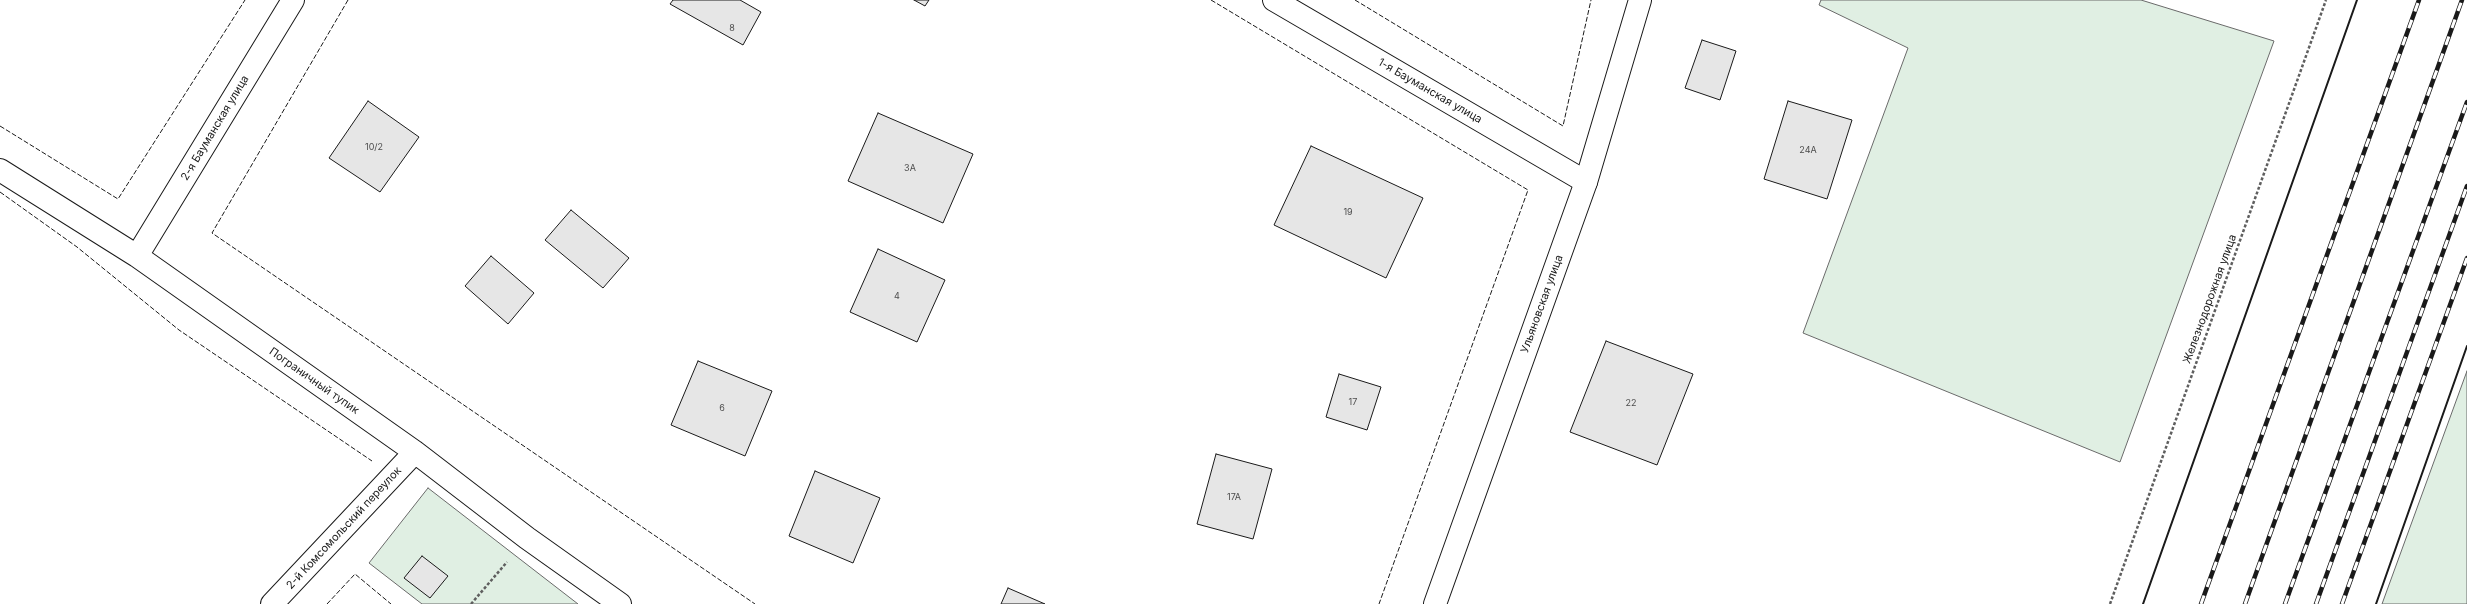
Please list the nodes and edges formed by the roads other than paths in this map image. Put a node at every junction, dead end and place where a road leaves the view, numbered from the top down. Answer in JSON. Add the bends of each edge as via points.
{"nodes":[{"id":1,"x":293,"y":0,"type":"edge"},
{"id":2,"x":1274,"y":0,"type":"edge"},
{"id":3,"x":1640,"y":0,"type":"edge"},
{"id":4,"x":0,"y":170,"type":"edge"},
{"id":5,"x":1586,"y":182,"type":"junction"},
{"id":6,"x":137,"y":256,"type":"junction"},
{"id":7,"x":415,"y":452,"type":"junction"},
{"id":8,"x":272,"y":604,"type":"edge"},
{"id":9,"x":620,"y":604,"type":"edge"},
{"id":10,"x":1435,"y":604,"type":"edge"}],
"edges":[{"from":1,"to":6,"type":"street","name":"2-я Бауманская улица"},
{"from":2,"to":5,"type":"street","name":"1-я Бауманская улица"},
{"from":3,"to":5,"type":"street","name":"Ульяновская улица"},
{"from":4,"to":6,"type":"street","name":"Пограничный тупик"},
{"from":5,"to":10,"type":"street","name":"Ульяновская улица"},
{"from":6,"to":7,"type":"street","name":"Пограничный тупик"},
{"from":7,"to":8,"type":"street","name":"2-й Комсомольский переулок"},
{"from":7,"to":9,"type":"street","name":"Пограничный тупик","via":[[527,538]]}]}
